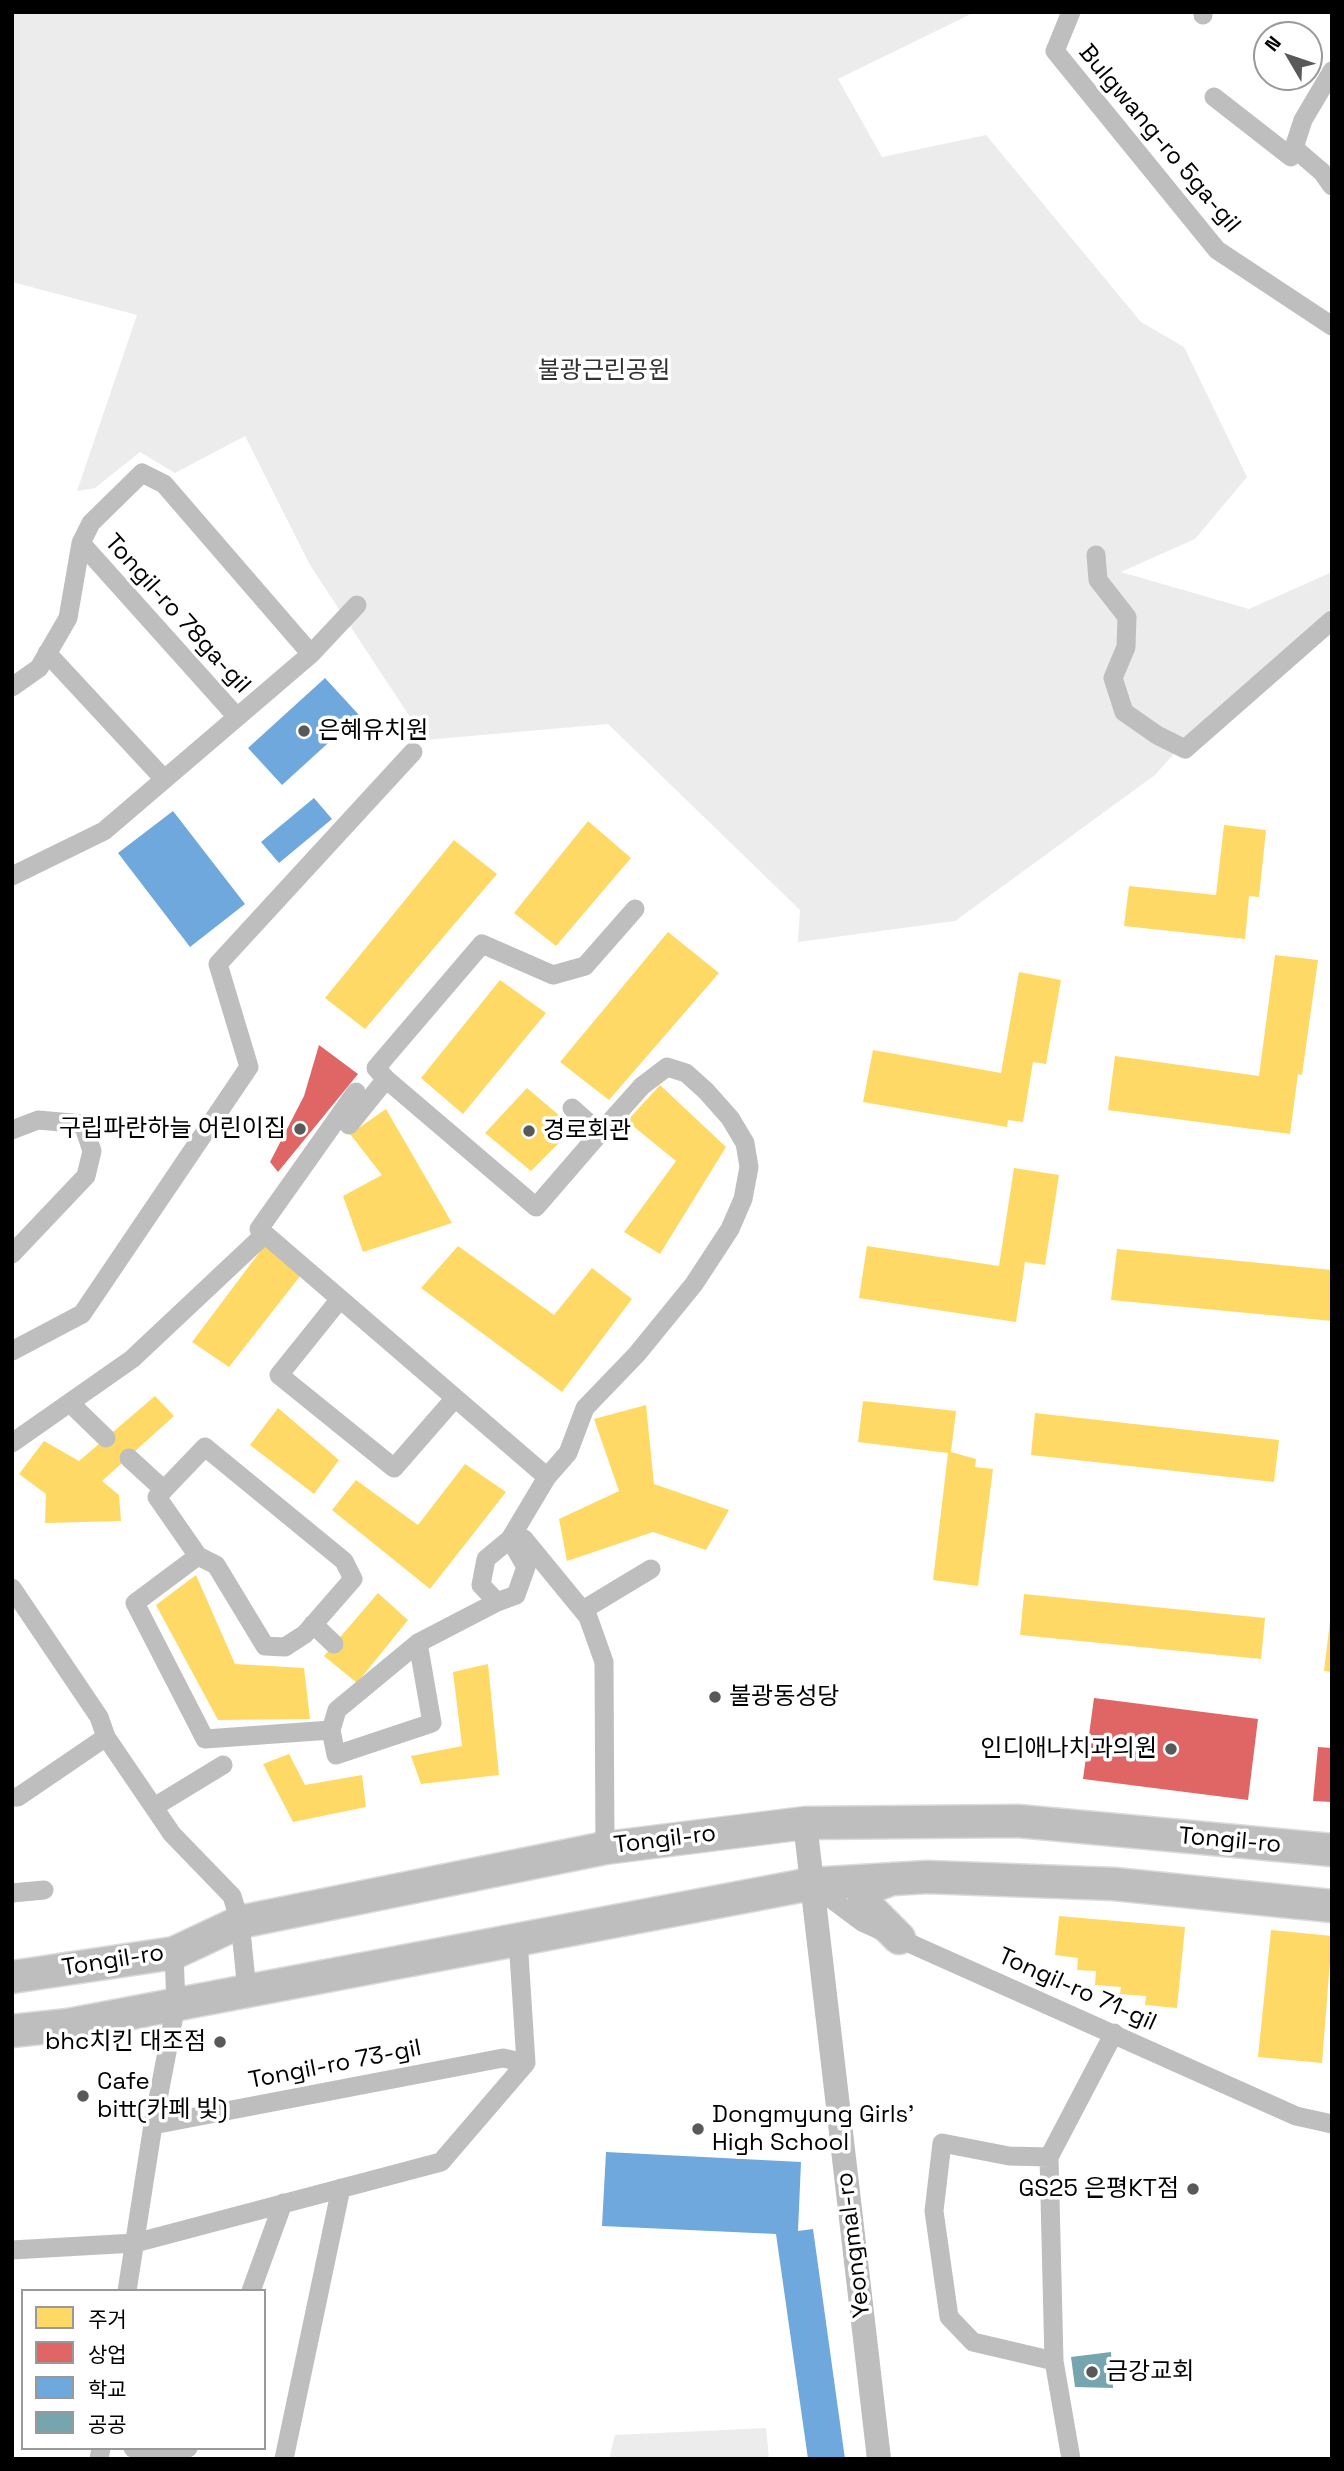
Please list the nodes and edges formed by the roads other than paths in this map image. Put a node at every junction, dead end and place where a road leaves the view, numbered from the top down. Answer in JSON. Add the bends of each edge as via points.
{"nodes":[{"id":1,"x":1071,"y":12,"type":"edge"},
{"id":2,"x":1332,"y":71,"type":"edge"},
{"id":3,"x":1214,"y":97,"type":"dead end"},
{"id":4,"x":1294,"y":148,"type":"junction"},
{"id":5,"x":1328,"y":174,"type":"edge"},
{"id":6,"x":1332,"y":326,"type":"edge"},
{"id":7,"x":80,"y":543,"type":"junction"},
{"id":8,"x":1096,"y":555,"type":"dead end"},
{"id":9,"x":357,"y":606,"type":"dead end"},
{"id":10,"x":1332,"y":620,"type":"edge"},
{"id":11,"x":47,"y":653,"type":"junction"},
{"id":12,"x":311,"y":654,"type":"junction"},
{"id":13,"x":12,"y":687,"type":"edge"},
{"id":14,"x":237,"y":717,"type":"junction"},
{"id":15,"x":413,"y":752,"type":"dead end"},
{"id":16,"x":164,"y":779,"type":"junction"},
{"id":17,"x":12,"y":877,"type":"edge"},
{"id":18,"x":635,"y":909,"type":"dead end"},
{"id":19,"x":386,"y":1079,"type":"junction"},
{"id":20,"x":356,"y":1092,"type":"dead end"},
{"id":21,"x":572,"y":1108,"type":"dead end"},
{"id":22,"x":349,"y":1125,"type":"dead end"},
{"id":23,"x":12,"y":1130,"type":"edge"},
{"id":24,"x":600,"y":1133,"type":"junction"},
{"id":25,"x":265,"y":1234,"type":"junction"},
{"id":26,"x":12,"y":1254,"type":"edge"},
{"id":27,"x":340,"y":1299,"type":"junction"},
{"id":28,"x":12,"y":1350,"type":"edge"},
{"id":29,"x":455,"y":1398,"type":"junction"},
{"id":30,"x":69,"y":1403,"type":"junction"},
{"id":31,"x":106,"y":1438,"type":"dead end"},
{"id":32,"x":12,"y":1443,"type":"edge"},
{"id":33,"x":129,"y":1458,"type":"dead end"},
{"id":34,"x":547,"y":1477,"type":"junction"},
{"id":35,"x":164,"y":1489,"type":"junction"},
{"id":36,"x":510,"y":1539,"type":"junction"},
{"id":37,"x":198,"y":1556,"type":"junction"},
{"id":38,"x":651,"y":1570,"type":"dead end"},
{"id":39,"x":12,"y":1588,"type":"edge"},
{"id":40,"x":497,"y":1601,"type":"junction"},
{"id":41,"x":583,"y":1610,"type":"junction"},
{"id":42,"x":313,"y":1624,"type":"junction"},
{"id":43,"x":418,"y":1643,"type":"junction"},
{"id":44,"x":334,"y":1644,"type":"dead end"},
{"id":45,"x":331,"y":1730,"type":"junction"},
{"id":46,"x":106,"y":1737,"type":"junction"},
{"id":47,"x":223,"y":1765,"type":"dead end"},
{"id":48,"x":12,"y":1797,"type":"edge"},
{"id":49,"x":154,"y":1807,"type":"junction"},
{"id":50,"x":805,"y":1823,"type":"junction"},
{"id":51,"x":605,"y":1848,"type":"junction"},
{"id":52,"x":1332,"y":1850,"type":"edge"},
{"id":53,"x":892,"y":1879,"type":"junction"},
{"id":54,"x":811,"y":1884,"type":"junction"},
{"id":55,"x":44,"y":1890,"type":"dead end"},
{"id":56,"x":12,"y":1893,"type":"edge"},
{"id":57,"x":1332,"y":1906,"type":"edge"},
{"id":58,"x":240,"y":1922,"type":"junction"},
{"id":59,"x":899,"y":1938,"type":"junction"},
{"id":60,"x":518,"y":1939,"type":"junction"},
{"id":61,"x":174,"y":1953,"type":"junction"},
{"id":62,"x":12,"y":1976,"type":"edge"},
{"id":63,"x":247,"y":1990,"type":"junction"},
{"id":64,"x":176,"y":2005,"type":"junction"},
{"id":65,"x":12,"y":2031,"type":"edge"},
{"id":66,"x":1114,"y":2033,"type":"junction"},
{"id":67,"x":526,"y":2063,"type":"junction"},
{"id":68,"x":1332,"y":2124,"type":"edge"},
{"id":69,"x":153,"y":2125,"type":"junction"},
{"id":70,"x":1049,"y":2157,"type":"junction"},
{"id":71,"x":341,"y":2188,"type":"junction"},
{"id":72,"x":283,"y":2203,"type":"junction"},
{"id":73,"x":135,"y":2243,"type":"junction"},
{"id":74,"x":12,"y":2250,"type":"edge"},
{"id":75,"x":127,"y":2289,"type":"edge"},
{"id":76,"x":252,"y":2289,"type":"edge"},
{"id":77,"x":1054,"y":2361,"type":"junction"},
{"id":78,"x":140,"y":2450,"type":"edge"},
{"id":79,"x":183,"y":2450,"type":"edge"},
{"id":80,"x":284,"y":2459,"type":"edge"},
{"id":81,"x":879,"y":2459,"type":"edge"},
{"id":82,"x":1071,"y":2459,"type":"edge"}],
"edges":[{"from":1,"to":6,"type":"street","name":"Bulgwang-ro 5ga-gil","via":[[1055,51],[1217,250]]},
{"from":2,"to":4,"type":"street","via":[[1303,120]]},
{"from":3,"to":4,"type":"street","via":[[1291,157]]},
{"from":4,"to":5,"type":"street"},
{"from":7,"to":11,"type":"street","name":"Tongil-ro 78ga-gil","via":[[68,618]]},
{"from":7,"to":12,"type":"street","name":"Tongil-ro 78ga-gil","via":[[91,523],[142,473],[164,484]]},
{"from":7,"to":14,"type":"street","name":"Tongil-ro 78ga-gil"},
{"from":8,"to":10,"type":"street","via":[[1098,580],[1127,617],[1126,647],[1113,678],[1124,712],[1185,749]]},
{"from":9,"to":12,"type":"street","name":"Tongil-ro 78ga-gil"},
{"from":11,"to":13,"type":"street","name":"Tongil-ro 78ga-gil","via":[[39,668]]},
{"from":11,"to":16,"type":"street"},
{"from":12,"to":14,"type":"street","name":"Tongil-ro 78ga-gil"},
{"from":14,"to":16,"type":"street","name":"Tongil-ro 78ga-gil"},
{"from":15,"to":28,"type":"street","via":[[218,964],[249,1067],[82,1314]]},
{"from":16,"to":17,"type":"street","name":"Tongil-ro 78ga-gil","via":[[104,831]]},
{"from":18,"to":19,"type":"street","via":[[585,966],[553,975],[482,944],[376,1068]]},
{"from":19,"to":22,"type":"street"},
{"from":19,"to":24,"type":"street","via":[[536,1207]]},
{"from":20,"to":25,"type":"street","via":[[259,1228]]},
{"from":21,"to":24,"type":"street"},
{"from":23,"to":26,"type":"street","via":[[38,1120],[83,1124],[92,1151],[86,1176]]},
{"from":24,"to":34,"type":"street","via":[[642,1086],[667,1068],[686,1073],[730,1118],[745,1143],[749,1167],[743,1199],[730,1228],[637,1354],[585,1408],[568,1453]]},
{"from":25,"to":27,"type":"street"},
{"from":25,"to":30,"type":"street","via":[[132,1359]]},
{"from":27,"to":29,"type":"street"},
{"from":27,"to":29,"type":"street","via":[[279,1375],[394,1468]]},
{"from":29,"to":34,"type":"street"},
{"from":30,"to":31,"type":"street"},
{"from":30,"to":32,"type":"street"},
{"from":33,"to":35,"type":"street"},
{"from":34,"to":36,"type":"street"},
{"from":35,"to":37,"type":"street","via":[[157,1497]]},
{"from":35,"to":42,"type":"street","via":[[205,1447],[344,1561],[353,1579]]},
{"from":36,"to":40,"type":"street","via":[[486,1559],[481,1585]]},
{"from":36,"to":40,"type":"street","via":[[526,1567],[516,1595]]},
{"from":36,"to":41,"type":"street","via":[[524,1539]]},
{"from":37,"to":42,"type":"street","via":[[216,1564],[265,1646],[285,1647]]},
{"from":37,"to":45,"type":"street","via":[[135,1604],[205,1739]]},
{"from":38,"to":41,"type":"street"},
{"from":39,"to":46,"type":"street","via":[[99,1717]]},
{"from":40,"to":43,"type":"street"},
{"from":41,"to":51,"type":"street","via":[[604,1662]]},
{"from":42,"to":44,"type":"street"},
{"from":43,"to":45,"type":"street","via":[[369,1676],[337,1710]]},
{"from":43,"to":45,"type":"street","via":[[432,1723],[336,1755]]},
{"from":46,"to":48,"type":"street"},
{"from":46,"to":49,"type":"street"},
{"from":47,"to":49,"type":"street"},
{"from":49,"to":58,"type":"street","via":[[172,1833],[232,1896]]},
{"from":50,"to":51,"type":"main road","name":"Tongil-ro"},
{"from":50,"to":52,"type":"main road","name":"Tongil-ro","via":[[1018,1821]]},
{"from":50,"to":54,"type":"street","name":"Yeongmal-ro"},
{"from":51,"to":58,"type":"main road","name":"Tongil-ro"},
{"from":53,"to":54,"type":"main road"},
{"from":53,"to":57,"type":"main road","via":[[1114,1884]]},
{"from":53,"to":59,"type":"main road","via":[[873,1886],[864,1900]]},
{"from":54,"to":59,"type":"street","name":"Tongil-ro 71-gil","via":[[862,1922]]},
{"from":54,"to":60,"type":"main road"},
{"from":54,"to":81,"type":"street","name":"Yeongmal-ro"},
{"from":55,"to":56,"type":"street"},
{"from":58,"to":61,"type":"main road","name":"Tongil-ro"},
{"from":58,"to":63,"type":"street"},
{"from":59,"to":66,"type":"street","name":"Tongil-ro 71-gil"},
{"from":60,"to":63,"type":"main road"},
{"from":60,"to":67,"type":"street"},
{"from":61,"to":62,"type":"main road","name":"Tongil-ro"},
{"from":61,"to":64,"type":"street"},
{"from":63,"to":64,"type":"main road"},
{"from":64,"to":65,"type":"main road"},
{"from":64,"to":69,"type":"street"},
{"from":66,"to":68,"type":"street","name":"Tongil-ro 71-gil","via":[[1296,2116]]},
{"from":66,"to":70,"type":"street"},
{"from":67,"to":69,"type":"street","name":"Tongil-ro 73-gil","via":[[503,2058]]},
{"from":67,"to":71,"type":"street","via":[[441,2162]]},
{"from":69,"to":73,"type":"street"},
{"from":70,"to":77,"type":"street"},
{"from":70,"to":77,"type":"street","via":[[1009,2156],[942,2143],[934,2211],[949,2316],[973,2342]]},
{"from":71,"to":72,"type":"street"},
{"from":71,"to":80,"type":"street"},
{"from":72,"to":73,"type":"street"},
{"from":72,"to":76,"type":"street"},
{"from":73,"to":74,"type":"street"},
{"from":73,"to":75,"type":"street"},
{"from":77,"to":82,"type":"street"},
{"from":78,"to":79,"type":"street","via":[[165,2457]]}]}
